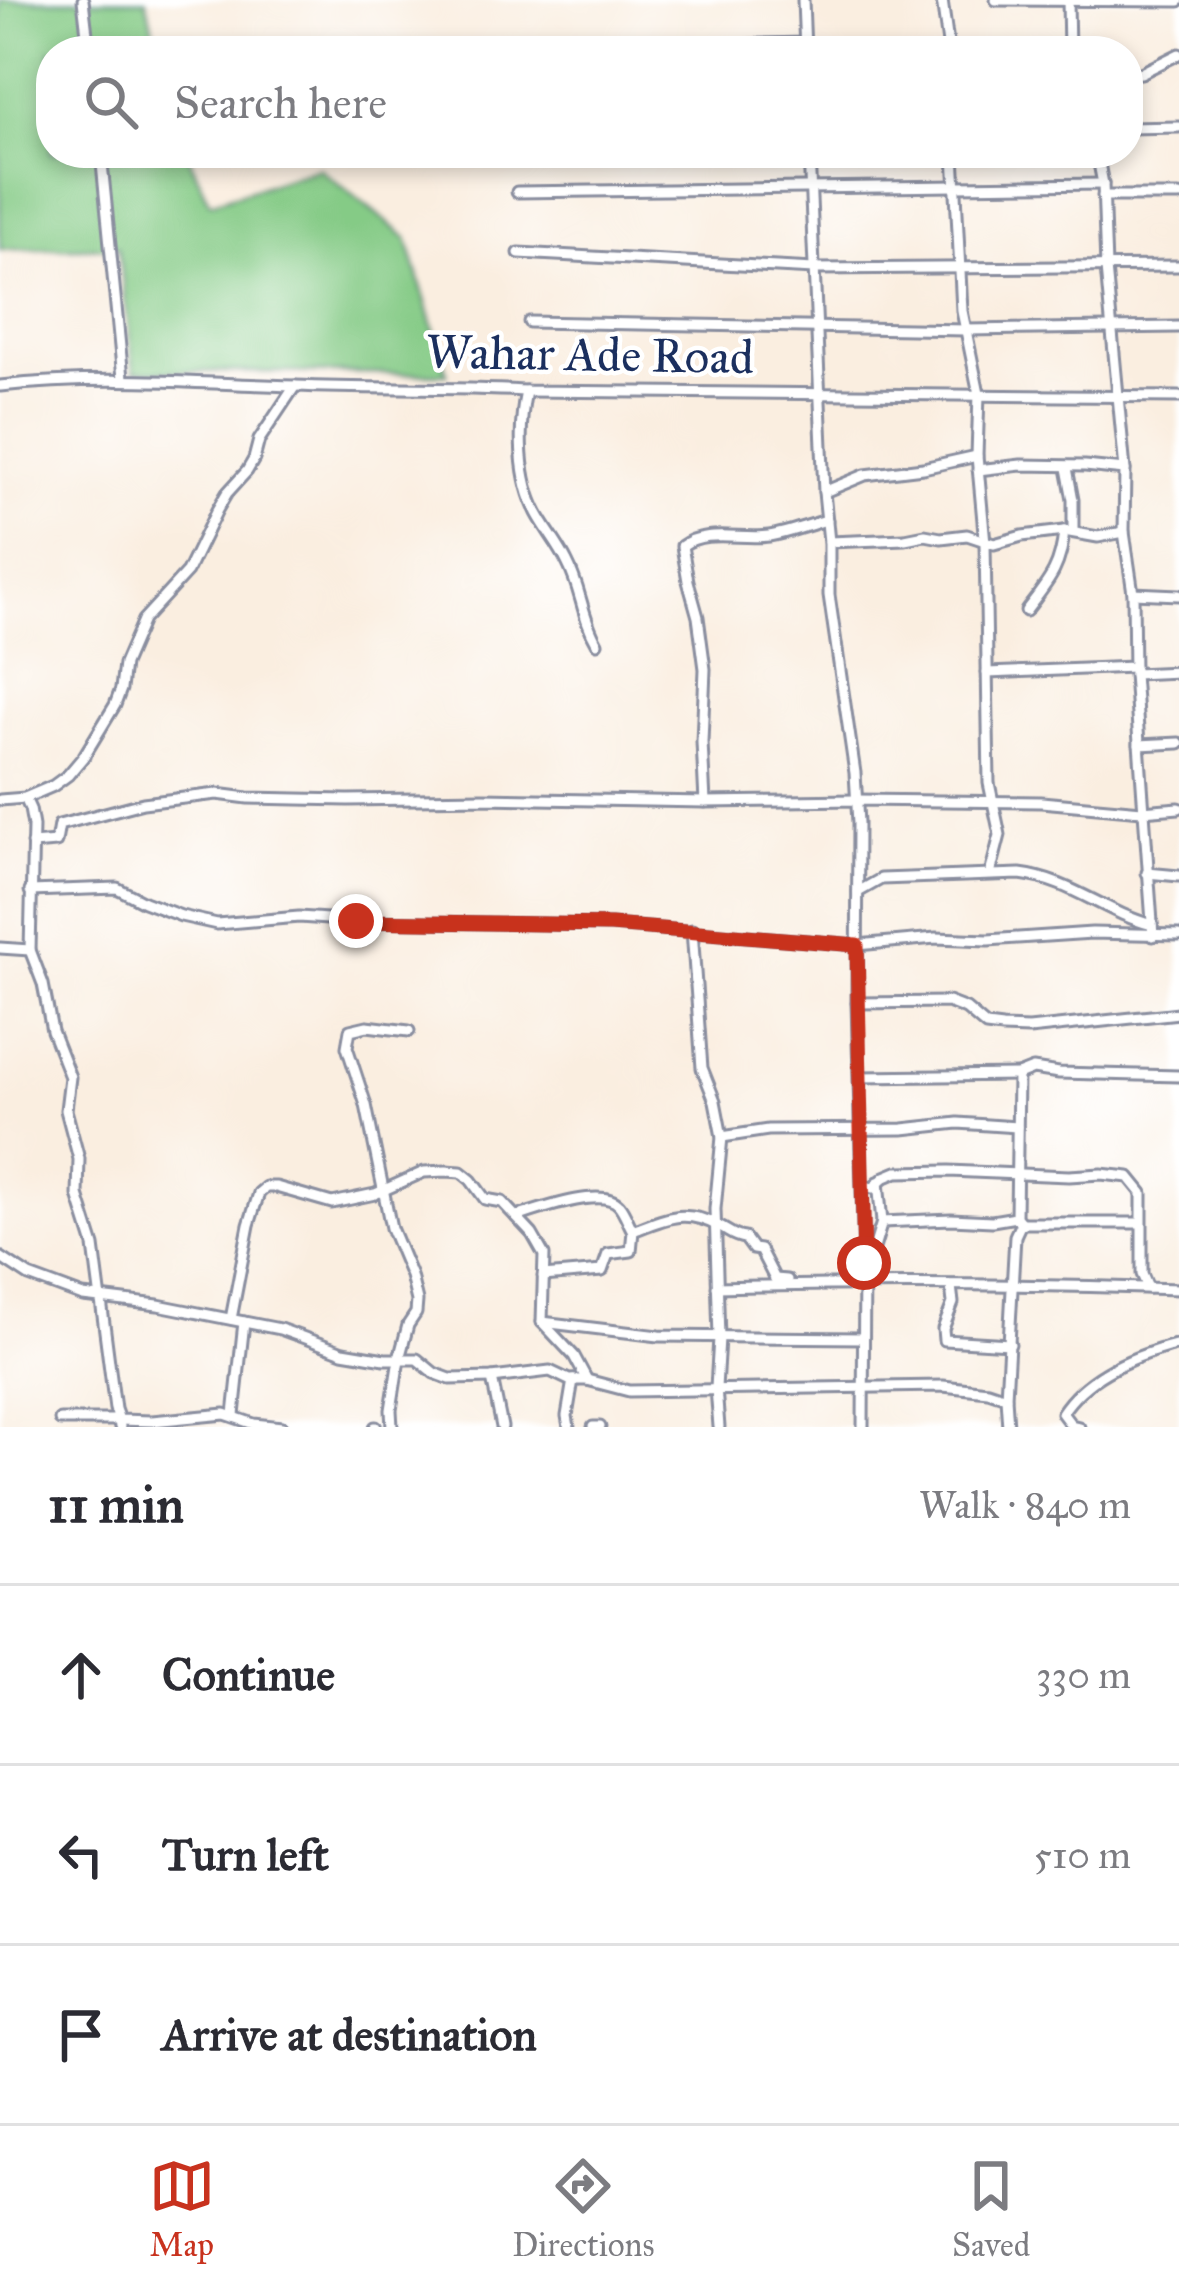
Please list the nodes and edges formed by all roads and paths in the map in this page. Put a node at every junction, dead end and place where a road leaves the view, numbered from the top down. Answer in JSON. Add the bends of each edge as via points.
{"nodes":[{"id":1,"x":83,"y":0,"type":"edge"},
{"id":2,"x":803,"y":0,"type":"edge"},
{"id":3,"x":942,"y":0,"type":"edge"},
{"id":4,"x":996,"y":0,"type":"edge"},
{"id":5,"x":1068,"y":0,"type":"edge"},
{"id":6,"x":1179,"y":1,"type":"edge"},
{"id":7,"x":87,"y":36,"type":"edge"},
{"id":8,"x":805,"y":36,"type":"edge"},
{"id":9,"x":947,"y":36,"type":"edge"},
{"id":10,"x":1069,"y":36,"type":"edge"},
{"id":11,"x":1179,"y":54,"type":"edge"},
{"id":12,"x":1143,"y":72,"type":"edge"},
{"id":13,"x":1179,"y":127,"type":"edge"},
{"id":14,"x":1143,"y":128,"type":"edge"},
{"id":15,"x":102,"y":168,"type":"edge"},
{"id":16,"x":810,"y":168,"type":"edge"},
{"id":17,"x":955,"y":168,"type":"edge"},
{"id":18,"x":1099,"y":168,"type":"edge"},
{"id":19,"x":956,"y":188,"type":"junction"},
{"id":20,"x":811,"y":189,"type":"junction"},
{"id":21,"x":1103,"y":190,"type":"junction"},
{"id":22,"x":517,"y":192,"type":"dead end"},
{"id":23,"x":1179,"y":196,"type":"edge"},
{"id":24,"x":519,"y":253,"type":"dead end"},
{"id":25,"x":1179,"y":266,"type":"edge"},
{"id":26,"x":1106,"y":268,"type":"junction"},
{"id":27,"x":814,"y":269,"type":"junction"},
{"id":28,"x":960,"y":269,"type":"junction"},
{"id":29,"x":529,"y":322,"type":"dead end"},
{"id":30,"x":1179,"y":327,"type":"edge"},
{"id":31,"x":817,"y":328,"type":"junction"},
{"id":32,"x":1112,"y":328,"type":"junction"},
{"id":33,"x":966,"y":330,"type":"junction"},
{"id":34,"x":123,"y":378,"type":"junction"},
{"id":35,"x":0,"y":386,"type":"edge"},
{"id":36,"x":296,"y":386,"type":"junction"},
{"id":37,"x":526,"y":392,"type":"junction"},
{"id":38,"x":820,"y":394,"type":"junction"},
{"id":39,"x":979,"y":394,"type":"junction"},
{"id":40,"x":1117,"y":396,"type":"junction"},
{"id":41,"x":1179,"y":397,"type":"edge"},
{"id":42,"x":977,"y":456,"type":"junction"},
{"id":43,"x":1067,"y":468,"type":"junction"},
{"id":44,"x":978,"y":470,"type":"junction"},
{"id":45,"x":1124,"y":470,"type":"junction"},
{"id":46,"x":824,"y":492,"type":"junction"},
{"id":47,"x":827,"y":520,"type":"junction"},
{"id":48,"x":1068,"y":531,"type":"junction"},
{"id":49,"x":1124,"y":532,"type":"junction"},
{"id":50,"x":829,"y":542,"type":"junction"},
{"id":51,"x":985,"y":543,"type":"junction"},
{"id":52,"x":1133,"y":593,"type":"junction"},
{"id":53,"x":1179,"y":595,"type":"edge"},
{"id":54,"x":1025,"y":611,"type":"dead end"},
{"id":55,"x":596,"y":643,"type":"dead end"},
{"id":56,"x":1134,"y":671,"type":"junction"},
{"id":57,"x":1179,"y":672,"type":"edge"},
{"id":58,"x":987,"y":674,"type":"junction"},
{"id":59,"x":1179,"y":743,"type":"edge"},
{"id":60,"x":1139,"y":745,"type":"junction"},
{"id":61,"x":25,"y":798,"type":"junction"},
{"id":62,"x":0,"y":800,"type":"edge"},
{"id":63,"x":856,"y":800,"type":"junction"},
{"id":64,"x":705,"y":802,"type":"junction"},
{"id":65,"x":994,"y":803,"type":"junction"},
{"id":66,"x":1179,"y":808,"type":"edge"},
{"id":67,"x":1142,"y":811,"type":"junction"},
{"id":68,"x":32,"y":844,"type":"junction"},
{"id":69,"x":1147,"y":873,"type":"junction"},
{"id":70,"x":990,"y":874,"type":"junction"},
{"id":71,"x":1179,"y":876,"type":"edge"},
{"id":72,"x":30,"y":892,"type":"junction"},
{"id":73,"x":858,"y":892,"type":"junction"},
{"id":74,"x":692,"y":930,"type":"junction"},
{"id":75,"x":1152,"y":930,"type":"junction"},
{"id":76,"x":1179,"y":935,"type":"edge"},
{"id":77,"x":857,"y":945,"type":"junction"},
{"id":78,"x":0,"y":948,"type":"edge"},
{"id":79,"x":30,"y":950,"type":"junction"},
{"id":80,"x":857,"y":1003,"type":"junction"},
{"id":81,"x":1179,"y":1012,"type":"edge"},
{"id":82,"x":410,"y":1031,"type":"dead end"},
{"id":83,"x":1018,"y":1075,"type":"junction"},
{"id":84,"x":860,"y":1076,"type":"junction"},
{"id":85,"x":1179,"y":1076,"type":"edge"},
{"id":86,"x":1017,"y":1127,"type":"junction"},
{"id":87,"x":861,"y":1130,"type":"junction"},
{"id":88,"x":722,"y":1137,"type":"junction"},
{"id":89,"x":1018,"y":1173,"type":"junction"},
{"id":90,"x":878,"y":1182,"type":"junction"},
{"id":91,"x":863,"y":1186,"type":"junction"},
{"id":92,"x":382,"y":1191,"type":"junction"},
{"id":93,"x":516,"y":1217,"type":"junction"},
{"id":94,"x":1019,"y":1220,"type":"junction"},
{"id":95,"x":882,"y":1222,"type":"junction"},
{"id":96,"x":1141,"y":1223,"type":"junction"},
{"id":97,"x":716,"y":1224,"type":"junction"},
{"id":98,"x":633,"y":1231,"type":"junction"},
{"id":99,"x":0,"y":1256,"type":"edge"},
{"id":100,"x":864,"y":1263,"type":"junction"},
{"id":101,"x":543,"y":1276,"type":"junction"},
{"id":102,"x":863,"y":1284,"type":"junction"},
{"id":103,"x":820,"y":1285,"type":"junction"},
{"id":104,"x":950,"y":1286,"type":"junction"},
{"id":105,"x":718,"y":1287,"type":"junction"},
{"id":106,"x":1013,"y":1287,"type":"junction"},
{"id":107,"x":1148,"y":1288,"type":"junction"},
{"id":108,"x":1179,"y":1289,"type":"edge"},
{"id":109,"x":100,"y":1298,"type":"junction"},
{"id":110,"x":231,"y":1319,"type":"junction"},
{"id":111,"x":244,"y":1322,"type":"junction"},
{"id":112,"x":542,"y":1322,"type":"junction"},
{"id":113,"x":863,"y":1337,"type":"junction"},
{"id":114,"x":718,"y":1338,"type":"junction"},
{"id":115,"x":1010,"y":1344,"type":"junction"},
{"id":116,"x":1179,"y":1345,"type":"edge"},
{"id":117,"x":399,"y":1359,"type":"junction"},
{"id":118,"x":492,"y":1378,"type":"junction"},
{"id":119,"x":573,"y":1380,"type":"junction"},
{"id":120,"x":587,"y":1380,"type":"junction"},
{"id":121,"x":863,"y":1386,"type":"junction"},
{"id":122,"x":716,"y":1388,"type":"junction"},
{"id":123,"x":1006,"y":1397,"type":"junction"},
{"id":124,"x":234,"y":1415,"type":"junction"},
{"id":125,"x":60,"y":1420,"type":"dead end"},
{"id":126,"x":119,"y":1423,"type":"edge"},
{"id":127,"x":256,"y":1425,"type":"edge"},
{"id":128,"x":282,"y":1427,"type":"edge"},
{"id":129,"x":392,"y":1427,"type":"edge"},
{"id":130,"x":502,"y":1427,"type":"edge"},
{"id":131,"x":569,"y":1427,"type":"edge"},
{"id":132,"x":718,"y":1427,"type":"edge"},
{"id":133,"x":863,"y":1427,"type":"edge"},
{"id":134,"x":1008,"y":1427,"type":"edge"},
{"id":135,"x":1079,"y":1427,"type":"edge"}],
"edges":[{"from":1,"to":7,"type":"street"},
{"from":2,"to":8,"type":"street"},
{"from":3,"to":9,"type":"street"},
{"from":4,"to":5,"type":"street"},
{"from":5,"to":6,"type":"street"},
{"from":5,"to":10,"type":"street"},
{"from":11,"to":12,"type":"street"},
{"from":13,"to":14,"type":"street"},
{"from":15,"to":34,"type":"street"},
{"from":16,"to":20,"type":"street"},
{"from":17,"to":19,"type":"street"},
{"from":18,"to":21,"type":"street"},
{"from":19,"to":20,"type":"street"},
{"from":19,"to":21,"type":"street"},
{"from":19,"to":28,"type":"street"},
{"from":20,"to":22,"type":"street"},
{"from":20,"to":27,"type":"street"},
{"from":21,"to":23,"type":"street"},
{"from":21,"to":26,"type":"street"},
{"from":24,"to":27,"type":"street"},
{"from":25,"to":26,"type":"street"},
{"from":26,"to":28,"type":"street"},
{"from":26,"to":32,"type":"street"},
{"from":27,"to":28,"type":"street"},
{"from":27,"to":31,"type":"street"},
{"from":28,"to":33,"type":"street"},
{"from":29,"to":31,"type":"street"},
{"from":30,"to":32,"type":"street"},
{"from":31,"to":33,"type":"street"},
{"from":31,"to":38,"type":"street"},
{"from":32,"to":33,"type":"street"},
{"from":32,"to":40,"type":"street"},
{"from":33,"to":39,"type":"street"},
{"from":34,"to":35,"type":"street","name":"Wahar Ade Road"},
{"from":34,"to":36,"type":"street","name":"Wahar Ade Road"},
{"from":36,"to":37,"type":"street","name":"Wahar Ade Road"},
{"from":36,"to":61,"type":"street","via":[[187,572],[143,620],[116,705],[84,756],[53,786]]},
{"from":37,"to":38,"type":"street","name":"Wahar Ade Road"},
{"from":37,"to":55,"type":"street","via":[[525,474]]},
{"from":38,"to":39,"type":"street","name":"Wahar Ade Road"},
{"from":38,"to":46,"type":"street"},
{"from":39,"to":40,"type":"street","name":"Wahar Ade Road"},
{"from":39,"to":42,"type":"street"},
{"from":40,"to":41,"type":"street","name":"Wahar Ade Road"},
{"from":40,"to":45,"type":"street"},
{"from":42,"to":44,"type":"street"},
{"from":42,"to":46,"type":"street","via":[[866,475]]},
{"from":43,"to":44,"type":"street"},
{"from":43,"to":45,"type":"street"},
{"from":43,"to":48,"type":"street"},
{"from":44,"to":51,"type":"street"},
{"from":45,"to":49,"type":"street"},
{"from":46,"to":47,"type":"street"},
{"from":47,"to":50,"type":"street"},
{"from":47,"to":64,"type":"street","via":[[682,546],[705,669]]},
{"from":48,"to":49,"type":"street"},
{"from":48,"to":51,"type":"street"},
{"from":48,"to":54,"type":"street","via":[[1059,564]]},
{"from":49,"to":52,"type":"street"},
{"from":50,"to":51,"type":"street","via":[[967,535]]},
{"from":50,"to":63,"type":"street"},
{"from":51,"to":58,"type":"street"},
{"from":52,"to":53,"type":"street"},
{"from":52,"to":56,"type":"street"},
{"from":56,"to":57,"type":"street"},
{"from":56,"to":58,"type":"street"},
{"from":56,"to":60,"type":"street"},
{"from":58,"to":65,"type":"street"},
{"from":59,"to":60,"type":"street"},
{"from":60,"to":67,"type":"street"},
{"from":61,"to":62,"type":"street"},
{"from":61,"to":68,"type":"street"},
{"from":63,"to":64,"type":"street"},
{"from":63,"to":65,"type":"street"},
{"from":63,"to":73,"type":"street"},
{"from":64,"to":68,"type":"street","via":[[217,794],[74,820],[59,825],[56,842]]},
{"from":65,"to":67,"type":"street"},
{"from":65,"to":70,"type":"street","via":[[1000,835]]},
{"from":66,"to":67,"type":"street"},
{"from":67,"to":69,"type":"street"},
{"from":68,"to":72,"type":"street"},
{"from":69,"to":71,"type":"street"},
{"from":69,"to":75,"type":"street"},
{"from":70,"to":73,"type":"street","via":[[881,879]]},
{"from":70,"to":75,"type":"street","via":[[1068,886]]},
{"from":72,"to":74,"type":"street","via":[[117,888],[217,923],[299,917]]},
{"from":72,"to":79,"type":"street"},
{"from":73,"to":77,"type":"street"},
{"from":74,"to":77,"type":"street"},
{"from":74,"to":88,"type":"street","via":[[702,1068]]},
{"from":75,"to":76,"type":"street"},
{"from":75,"to":77,"type":"street"},
{"from":77,"to":80,"type":"street"},
{"from":78,"to":79,"type":"street"},
{"from":79,"to":109,"type":"street","via":[[70,1077],[65,1110]]},
{"from":80,"to":81,"type":"street","via":[[948,1002],[986,1026],[1029,1029]]},
{"from":80,"to":84,"type":"street"},
{"from":82,"to":92,"type":"street","via":[[350,1030],[346,1047]]},
{"from":83,"to":84,"type":"street"},
{"from":83,"to":85,"type":"street","via":[[1034,1069]]},
{"from":83,"to":86,"type":"street"},
{"from":84,"to":87,"type":"street"},
{"from":86,"to":87,"type":"street"},
{"from":86,"to":89,"type":"street"},
{"from":87,"to":88,"type":"street"},
{"from":87,"to":91,"type":"street"},
{"from":88,"to":97,"type":"street"},
{"from":89,"to":90,"type":"street","via":[[898,1172]]},
{"from":89,"to":94,"type":"street"},
{"from":89,"to":96,"type":"street","via":[[1129,1177],[1142,1193]]},
{"from":90,"to":91,"type":"street"},
{"from":90,"to":95,"type":"street"},
{"from":91,"to":100,"type":"street"},
{"from":92,"to":93,"type":"street","via":[[424,1172],[461,1172],[484,1199],[502,1202]]},
{"from":92,"to":110,"type":"street","via":[[332,1203],[266,1187],[249,1225]]},
{"from":92,"to":117,"type":"street","via":[[417,1301]]},
{"from":93,"to":98,"type":"street","via":[[606,1196]]},
{"from":93,"to":101,"type":"street","via":[[544,1255]]},
{"from":94,"to":95,"type":"street"},
{"from":94,"to":96,"type":"street"},
{"from":94,"to":106,"type":"street"},
{"from":95,"to":100,"type":"street"},
{"from":96,"to":107,"type":"street"},
{"from":97,"to":98,"type":"street","via":[[683,1214]]},
{"from":97,"to":103,"type":"street","via":[[760,1250],[775,1279]]},
{"from":97,"to":105,"type":"street"},
{"from":98,"to":101,"type":"street","via":[[631,1252],[608,1254],[602,1271]]},
{"from":99,"to":109,"type":"street","via":[[47,1284]]},
{"from":100,"to":102,"type":"street"},
{"from":101,"to":112,"type":"street"},
{"from":102,"to":103,"type":"street"},
{"from":102,"to":104,"type":"street"},
{"from":102,"to":113,"type":"street"},
{"from":103,"to":105,"type":"street"},
{"from":104,"to":106,"type":"street"},
{"from":104,"to":115,"type":"street","via":[[944,1340]]},
{"from":105,"to":114,"type":"street"},
{"from":106,"to":107,"type":"street"},
{"from":106,"to":115,"type":"street"},
{"from":107,"to":108,"type":"street"},
{"from":109,"to":110,"type":"street"},
{"from":109,"to":126,"type":"street"},
{"from":110,"to":111,"type":"street"},
{"from":111,"to":117,"type":"street","via":[[343,1352]]},
{"from":111,"to":124,"type":"street"},
{"from":112,"to":114,"type":"street"},
{"from":112,"to":120,"type":"street"},
{"from":113,"to":114,"type":"street"},
{"from":113,"to":121,"type":"street"},
{"from":114,"to":122,"type":"street"},
{"from":115,"to":123,"type":"street"},
{"from":116,"to":135,"type":"street","via":[[1146,1352],[1091,1382],[1062,1414]]},
{"from":117,"to":118,"type":"street","via":[[417,1359],[450,1379]]},
{"from":117,"to":129,"type":"street"},
{"from":118,"to":119,"type":"street","via":[[550,1371]]},
{"from":118,"to":130,"type":"street"},
{"from":119,"to":120,"type":"street"},
{"from":119,"to":131,"type":"street"},
{"from":120,"to":122,"type":"street","via":[[629,1391]]},
{"from":121,"to":122,"type":"street"},
{"from":121,"to":123,"type":"street","via":[[943,1386]]},
{"from":121,"to":133,"type":"street"},
{"from":122,"to":132,"type":"street"},
{"from":123,"to":134,"type":"street"},
{"from":124,"to":126,"type":"street"},
{"from":124,"to":127,"type":"street"},
{"from":125,"to":126,"type":"street"},
{"from":127,"to":128,"type":"street"}]}
